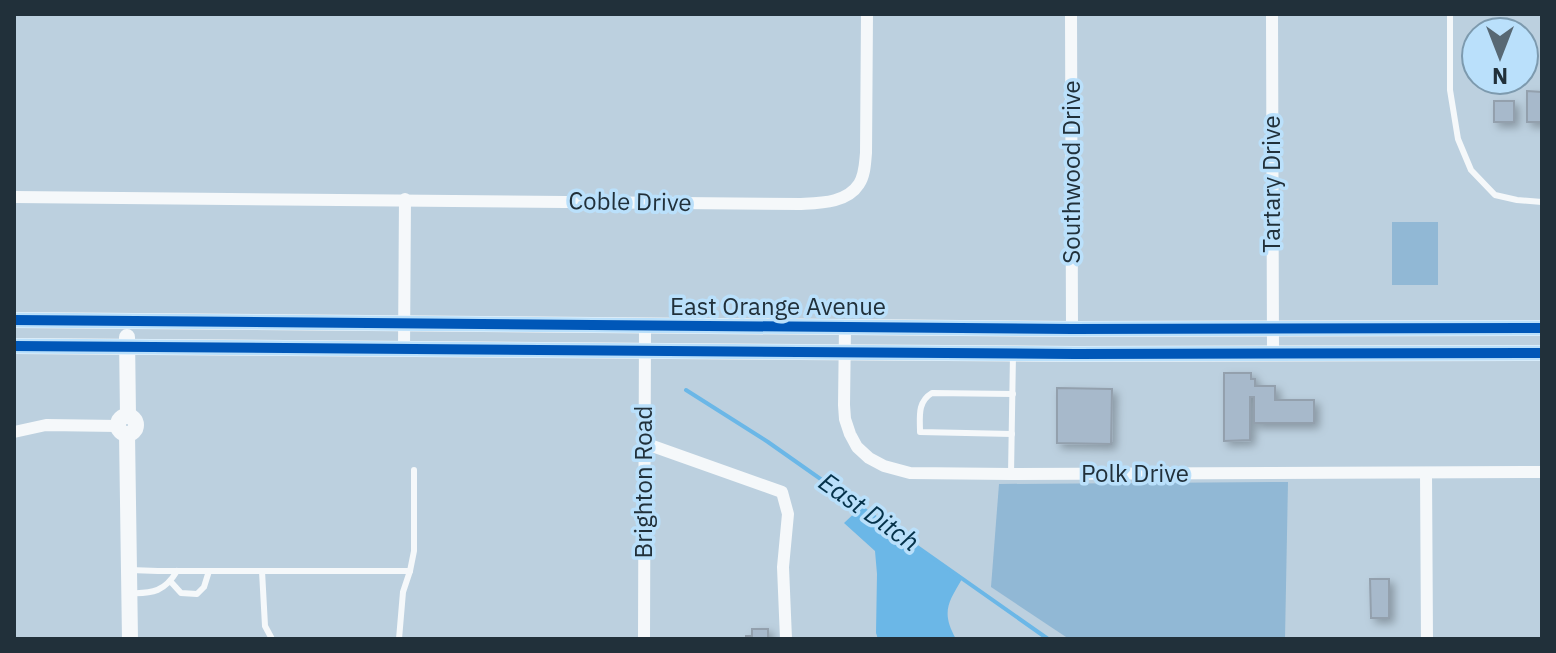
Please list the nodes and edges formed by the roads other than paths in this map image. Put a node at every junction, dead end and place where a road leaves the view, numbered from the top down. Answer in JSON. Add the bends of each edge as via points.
{"nodes":[{"id":1,"x":867,"y":14,"type":"edge"},
{"id":2,"x":1071,"y":14,"type":"edge"},
{"id":3,"x":1272,"y":14,"type":"edge"},
{"id":4,"x":1450,"y":14,"type":"edge"},
{"id":5,"x":14,"y":197,"type":"edge"},
{"id":6,"x":405,"y":199,"type":"junction"},
{"id":7,"x":1542,"y":202,"type":"edge"},
{"id":8,"x":14,"y":320,"type":"edge"},
{"id":9,"x":127,"y":321,"type":"junction"},
{"id":10,"x":404,"y":324,"type":"junction"},
{"id":11,"x":645,"y":326,"type":"junction"},
{"id":12,"x":845,"y":327,"type":"junction"},
{"id":13,"x":1542,"y":328,"type":"edge"},
{"id":14,"x":1072,"y":329,"type":"junction"},
{"id":15,"x":1273,"y":329,"type":"junction"},
{"id":16,"x":14,"y":346,"type":"edge"},
{"id":17,"x":127,"y":347,"type":"junction"},
{"id":18,"x":404,"y":349,"type":"junction"},
{"id":19,"x":644,"y":351,"type":"junction"},
{"id":20,"x":844,"y":352,"type":"junction"},
{"id":21,"x":1542,"y":353,"type":"edge"},
{"id":22,"x":1013,"y":354,"type":"junction"},
{"id":23,"x":1273,"y":354,"type":"junction"},
{"id":24,"x":1013,"y":394,"type":"junction"},
{"id":25,"x":125,"y":425,"type":"junction"},
{"id":26,"x":14,"y":432,"type":"edge"},
{"id":27,"x":1012,"y":434,"type":"junction"},
{"id":28,"x":644,"y":443,"type":"junction"},
{"id":29,"x":414,"y":470,"type":"dead end"},
{"id":30,"x":1542,"y":472,"type":"edge"},
{"id":31,"x":1426,"y":473,"type":"junction"},
{"id":32,"x":1011,"y":474,"type":"junction"},
{"id":33,"x":133,"y":570,"type":"junction"},
{"id":34,"x":177,"y":571,"type":"junction"},
{"id":35,"x":209,"y":571,"type":"junction"},
{"id":36,"x":262,"y":571,"type":"junction"},
{"id":37,"x":410,"y":571,"type":"junction"},
{"id":38,"x":171,"y":582,"type":"junction"},
{"id":39,"x":130,"y":593,"type":"junction"},
{"id":40,"x":130,"y":639,"type":"edge"},
{"id":41,"x":272,"y":639,"type":"edge"},
{"id":42,"x":399,"y":639,"type":"edge"},
{"id":43,"x":644,"y":639,"type":"edge"},
{"id":44,"x":786,"y":639,"type":"edge"},
{"id":45,"x":1427,"y":639,"type":"edge"}],
"edges":[{"from":1,"to":6,"type":"street","name":"Coble Drive","via":[[863,173],[853,191],[833,201]]},
{"from":2,"to":14,"type":"street","name":"Southwood Drive"},
{"from":3,"to":15,"type":"street","name":"Tartary Drive"},
{"from":4,"to":7,"type":"lane","via":[[1450,90],[1458,139],[1471,170],[1495,195]]},
{"from":5,"to":6,"type":"street","name":"Coble Drive"},
{"from":6,"to":10,"type":"street"},
{"from":8,"to":9,"type":"street","name":"East Orange Avenue"},
{"from":9,"to":10,"type":"street","name":"East Orange Avenue"},
{"from":9,"to":17,"type":"street"},
{"from":10,"to":11,"type":"street","name":"East Orange Avenue"},
{"from":10,"to":18,"type":"street"},
{"from":11,"to":12,"type":"street","name":"East Orange Avenue"},
{"from":11,"to":19,"type":"street","name":"Brighton Road"},
{"from":12,"to":14,"type":"street","name":"East Orange Avenue"},
{"from":12,"to":20,"type":"street","name":"Polk Drive"},
{"from":13,"to":15,"type":"street","name":"East Orange Avenue"},
{"from":14,"to":15,"type":"street","name":"East Orange Avenue"},
{"from":15,"to":23,"type":"street","name":"Tartary Drive"},
{"from":16,"to":17,"type":"street","name":"East Orange Avenue"},
{"from":17,"to":18,"type":"street","name":"East Orange Avenue"},
{"from":17,"to":25,"type":"street"},
{"from":18,"to":19,"type":"street","name":"East Orange Avenue"},
{"from":19,"to":20,"type":"street","name":"East Orange Avenue"},
{"from":19,"to":28,"type":"street","name":"Brighton Road"},
{"from":20,"to":22,"type":"street","name":"East Orange Avenue"},
{"from":20,"to":32,"type":"street","name":"Polk Drive","via":[[845,419],[857,447],[869,458],[910,473]]},
{"from":21,"to":23,"type":"street","name":"East Orange Avenue"},
{"from":22,"to":23,"type":"street","name":"East Orange Avenue"},
{"from":22,"to":24,"type":"lane"},
{"from":24,"to":27,"type":"lane"},
{"from":24,"to":27,"type":"lane","via":[[932,393],[920,405],[920,432]]},
{"from":25,"to":26,"type":"street","via":[[46,425]]},
{"from":25,"to":33,"type":"street"},
{"from":27,"to":32,"type":"lane"},
{"from":28,"to":43,"type":"street","name":"Brighton Road"},
{"from":28,"to":44,"type":"street","via":[[782,492],[788,514],[783,567]]},
{"from":29,"to":37,"type":"lane"},
{"from":30,"to":31,"type":"street","name":"Polk Drive"},
{"from":31,"to":32,"type":"street","name":"Polk Drive"},
{"from":31,"to":45,"type":"street"},
{"from":33,"to":34,"type":"lane"},
{"from":33,"to":39,"type":"street"},
{"from":34,"to":35,"type":"lane"},
{"from":34,"to":38,"type":"lane"},
{"from":35,"to":36,"type":"lane"},
{"from":35,"to":38,"type":"lane","via":[[197,594],[181,593]]},
{"from":36,"to":37,"type":"lane"},
{"from":36,"to":41,"type":"lane","via":[[265,626]]},
{"from":37,"to":42,"type":"lane"},
{"from":38,"to":39,"type":"lane","via":[[148,593]]},
{"from":39,"to":40,"type":"street"}]}
